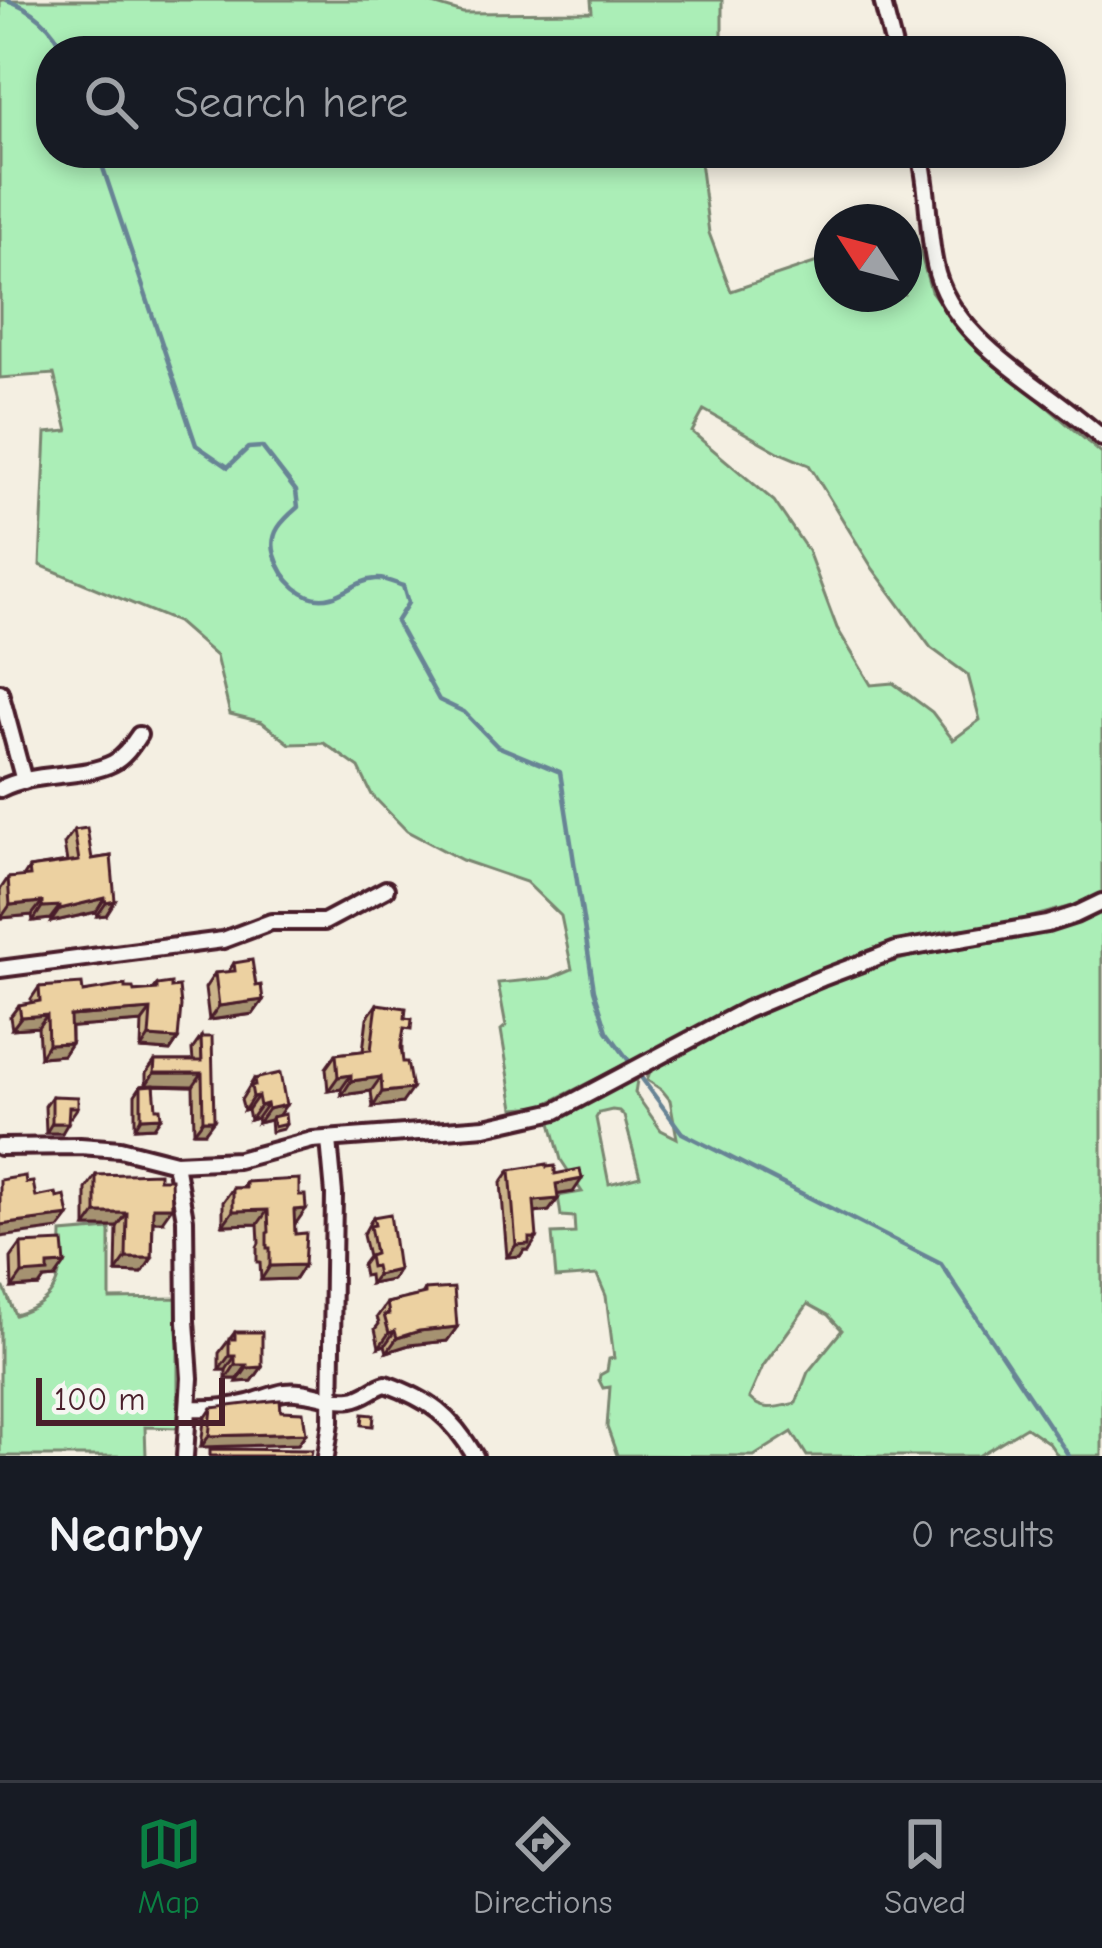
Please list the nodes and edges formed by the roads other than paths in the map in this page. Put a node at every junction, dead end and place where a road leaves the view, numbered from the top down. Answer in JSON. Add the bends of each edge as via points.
{"nodes":[{"id":1,"x":882,"y":0,"type":"edge"},
{"id":2,"x":891,"y":36,"type":"edge"},
{"id":3,"x":923,"y":168,"type":"edge"},
{"id":4,"x":1102,"y":438,"type":"edge"},
{"id":5,"x":1,"y":697,"type":"edge"},
{"id":6,"x":139,"y":735,"type":"dead end"},
{"id":7,"x":24,"y":781,"type":"junction"},
{"id":8,"x":0,"y":789,"type":"edge"},
{"id":9,"x":386,"y":890,"type":"dead end"},
{"id":10,"x":1102,"y":902,"type":"edge"},
{"id":11,"x":0,"y":969,"type":"edge"},
{"id":12,"x":329,"y":1140,"type":"junction"},
{"id":13,"x":0,"y":1148,"type":"edge"},
{"id":14,"x":175,"y":1163,"type":"junction"},
{"id":15,"x":332,"y":1399,"type":"junction"},
{"id":16,"x":190,"y":1408,"type":"junction"},
{"id":17,"x":185,"y":1456,"type":"edge"},
{"id":18,"x":326,"y":1456,"type":"edge"},
{"id":19,"x":475,"y":1456,"type":"edge"}],
"edges":[{"from":1,"to":2,"type":"street"},
{"from":3,"to":4,"type":"street","via":[[935,266],[958,316]]},
{"from":5,"to":7,"type":"street"},
{"from":6,"to":7,"type":"street","via":[[115,763]]},
{"from":7,"to":8,"type":"street"},
{"from":9,"to":11,"type":"street","via":[[324,922],[271,922],[224,940]]},
{"from":10,"to":12,"type":"street","via":[[1048,924],[896,950],[746,1010],[556,1111],[485,1127]]},
{"from":12,"to":14,"type":"street","via":[[238,1160]]},
{"from":12,"to":15,"type":"street"},
{"from":13,"to":14,"type":"street","via":[[120,1149]]},
{"from":14,"to":16,"type":"street"},
{"from":15,"to":16,"type":"street","via":[[285,1392]]},
{"from":15,"to":18,"type":"street"},
{"from":15,"to":19,"type":"street","via":[[393,1386],[442,1412]]},
{"from":16,"to":17,"type":"street"}]}
